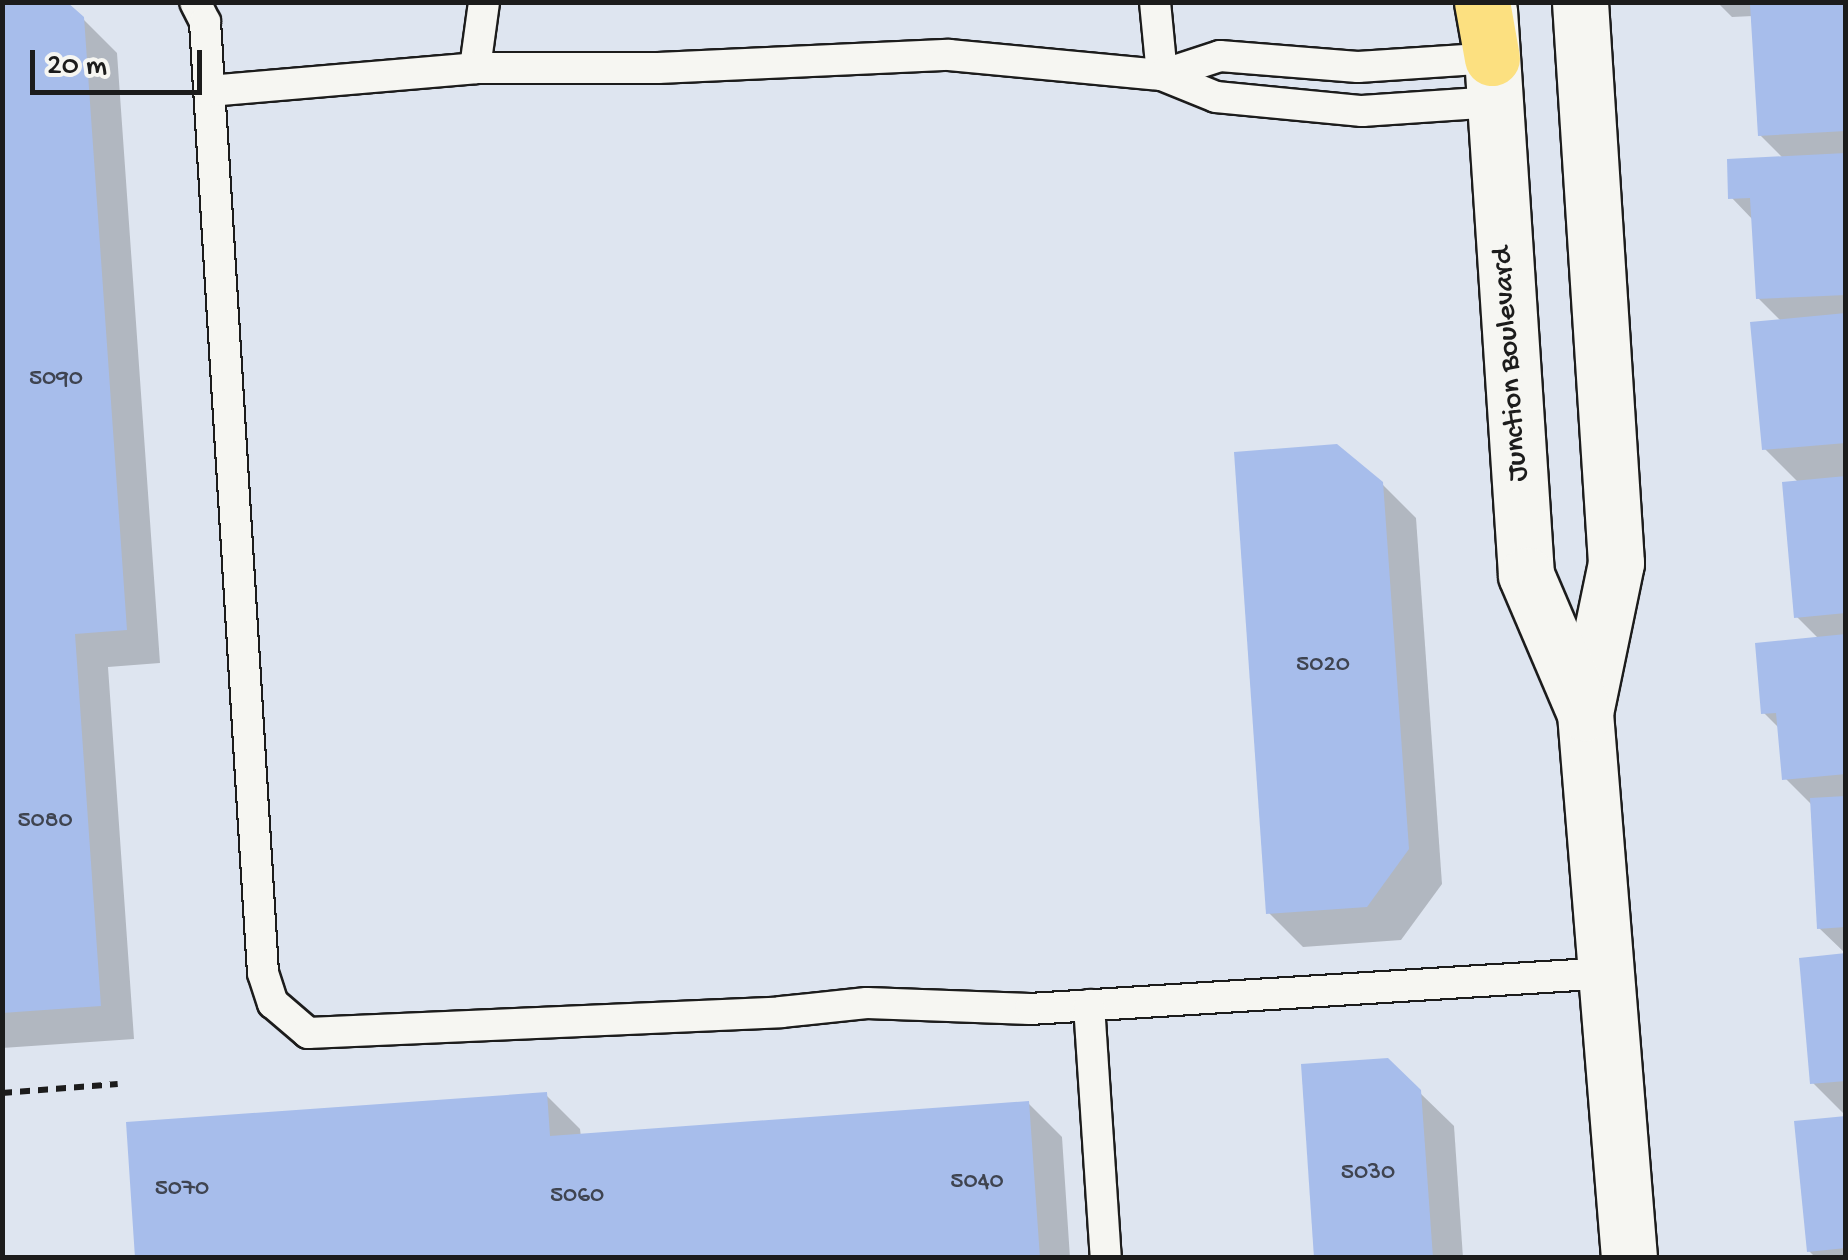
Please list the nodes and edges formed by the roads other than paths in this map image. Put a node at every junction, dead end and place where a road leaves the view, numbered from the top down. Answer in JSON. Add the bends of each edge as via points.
{"nodes":[{"id":1,"x":195,"y":2,"type":"edge"},
{"id":2,"x":484,"y":2,"type":"edge"},
{"id":3,"x":1155,"y":2,"type":"edge"},
{"id":4,"x":1486,"y":2,"type":"edge"},
{"id":5,"x":1580,"y":2,"type":"edge"},
{"id":6,"x":474,"y":68,"type":"junction"},
{"id":7,"x":1162,"y":75,"type":"junction"},
{"id":8,"x":1494,"y":80,"type":"junction"},
{"id":9,"x":208,"y":91,"type":"junction"},
{"id":10,"x":1585,"y":714,"type":"junction"},
{"id":11,"x":1608,"y":973,"type":"junction"},
{"id":12,"x":1089,"y":1005,"type":"junction"},
{"id":13,"x":1106,"y":1258,"type":"edge"},
{"id":14,"x":1629,"y":1258,"type":"edge"}],
"edges":[{"from":1,"to":9,"type":"lane","via":[[205,22]]},
{"from":2,"to":6,"type":"lane"},
{"from":3,"to":7,"type":"lane"},
{"from":4,"to":8,"type":"main road"},
{"from":5,"to":10,"type":"main road","name":"Junction Boulevard","via":[[1616,563]]},
{"from":6,"to":7,"type":"lane","via":[[658,68],[949,55]]},
{"from":6,"to":9,"type":"lane"},
{"from":7,"to":8,"type":"lane","via":[[1220,56]]},
{"from":7,"to":8,"type":"lane","via":[[1216,97],[1362,111]]},
{"from":8,"to":10,"type":"main road","name":"Junction Boulevard","via":[[1526,575]]},
{"from":9,"to":12,"type":"lane","via":[[262,973],[273,1004],[308,1034],[781,1012],[867,1002]]},
{"from":10,"to":11,"type":"main road","name":"Junction Boulevard"},
{"from":11,"to":12,"type":"lane"},
{"from":11,"to":14,"type":"main road","name":"Junction Boulevard"},
{"from":12,"to":13,"type":"lane"}]}
